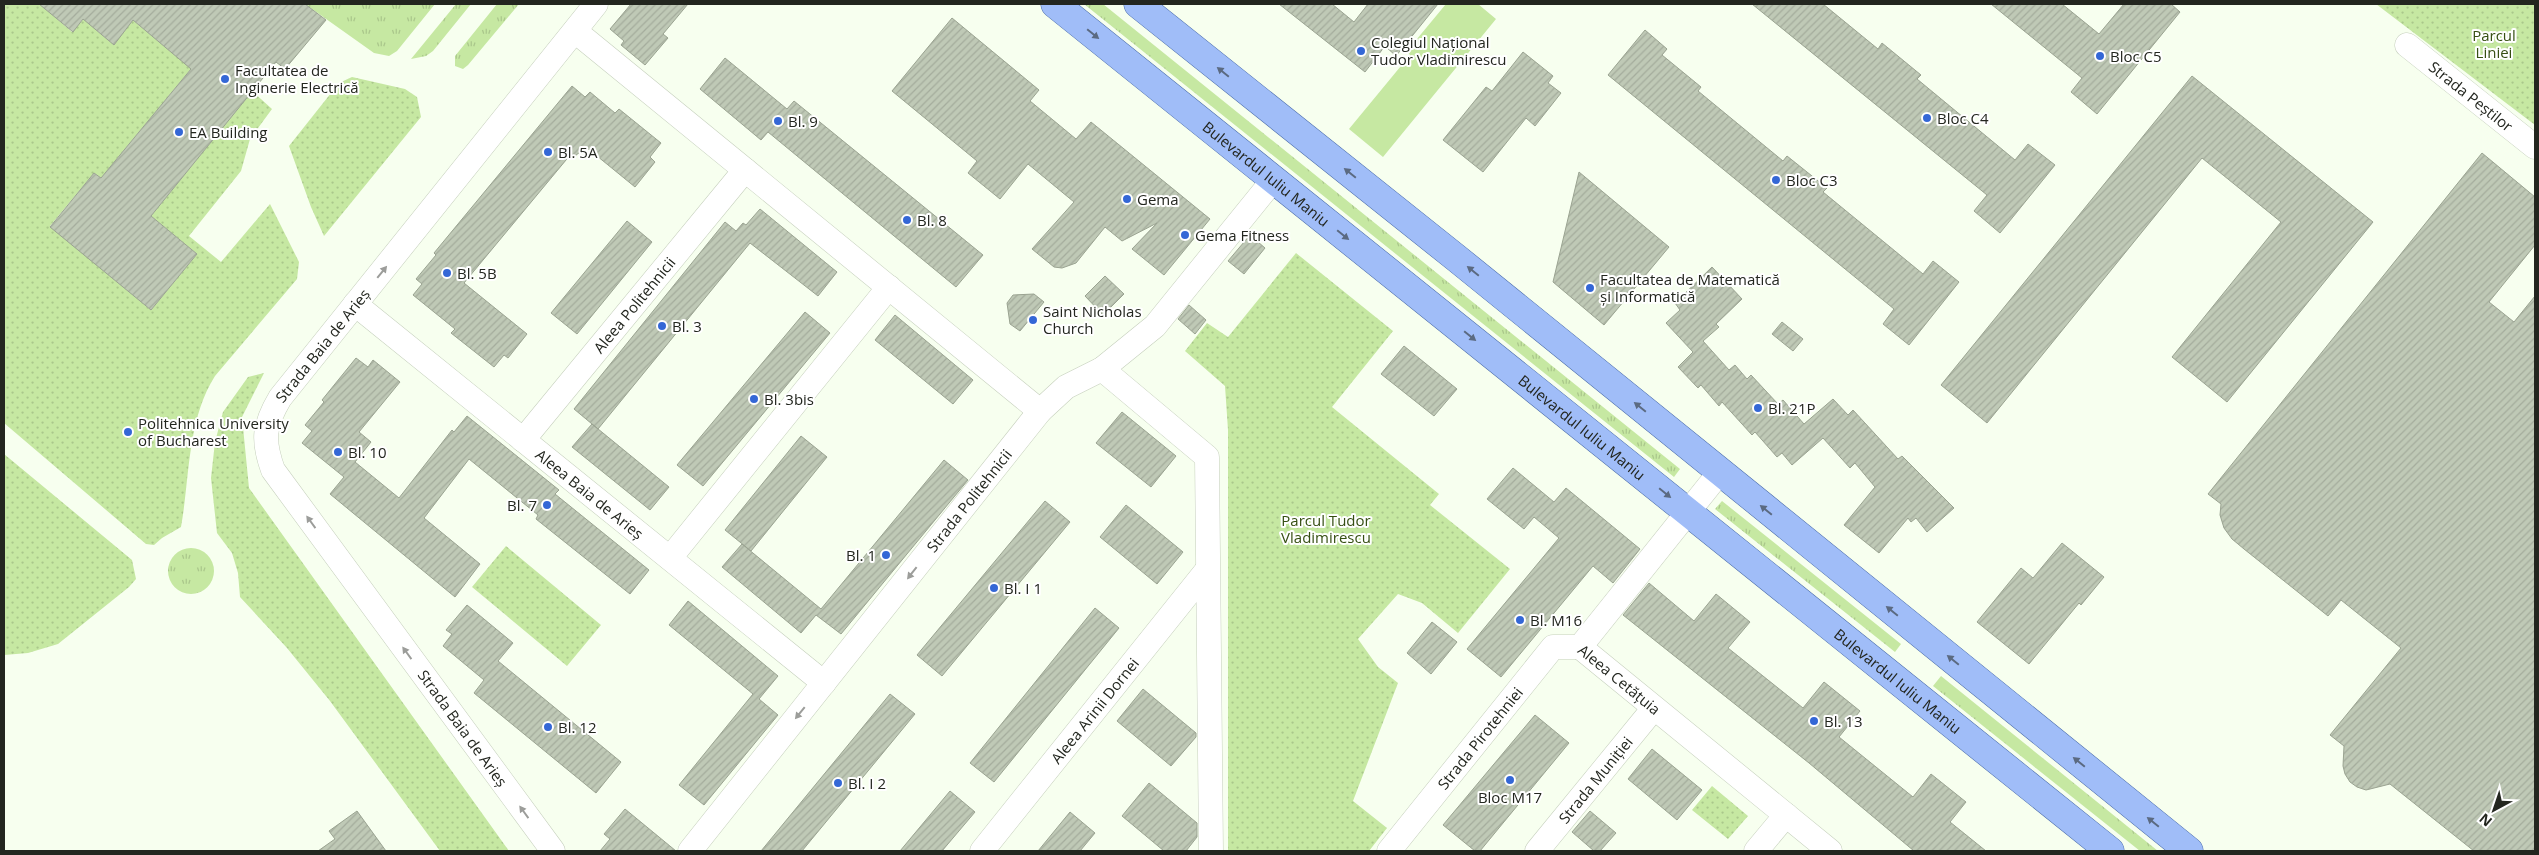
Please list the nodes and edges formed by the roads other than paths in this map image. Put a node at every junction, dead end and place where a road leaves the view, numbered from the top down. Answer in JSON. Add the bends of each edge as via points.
{"nodes":[{"id":1,"x":596,"y":4,"type":"edge"},
{"id":2,"x":1055,"y":4,"type":"edge"},
{"id":3,"x":1138,"y":4,"type":"edge"},
{"id":4,"x":575,"y":30,"type":"junction"},
{"id":5,"x":2407,"y":45,"type":"dead end"},
{"id":6,"x":2535,"y":147,"type":"edge"},
{"id":7,"x":745,"y":170,"type":"junction"},
{"id":8,"x":1274,"y":179,"type":"junction"},
{"id":9,"x":889,"y":287,"type":"junction"},
{"id":10,"x":355,"y":304,"type":"junction"},
{"id":11,"x":1102,"y":370,"type":"junction"},
{"id":12,"x":1040,"y":411,"type":"junction"},
{"id":13,"x":523,"y":440,"type":"junction"},
{"id":14,"x":1720,"y":472,"type":"junction"},
{"id":15,"x":1688,"y":512,"type":"junction"},
{"id":16,"x":670,"y":558,"type":"junction"},
{"id":17,"x":1207,"y":570,"type":"junction"},
{"id":18,"x":1580,"y":647,"type":"junction"},
{"id":19,"x":824,"y":683,"type":"junction"},
{"id":20,"x":1654,"y":708,"type":"junction"},
{"id":21,"x":1786,"y":815,"type":"junction"},
{"id":22,"x":553,"y":851,"type":"edge"},
{"id":23,"x":690,"y":851,"type":"edge"},
{"id":24,"x":982,"y":851,"type":"edge"},
{"id":25,"x":1211,"y":851,"type":"edge"},
{"id":26,"x":1389,"y":851,"type":"edge"},
{"id":27,"x":1537,"y":851,"type":"edge"},
{"id":28,"x":1756,"y":851,"type":"edge"},
{"id":29,"x":1830,"y":851,"type":"edge"},
{"id":30,"x":2110,"y":851,"type":"edge"},
{"id":31,"x":2189,"y":851,"type":"edge"}],
"edges":[{"from":1,"to":4,"type":"street","name":"Strada Baia de Arieș"},
{"from":2,"to":8,"type":"main road","name":"Bulevardul Iuliu Maniu","one_way":true},
{"from":14,"to":3,"type":"main road","one_way":true},
{"from":4,"to":7,"type":"street"},
{"from":10,"to":4,"type":"street","name":"Strada Baia de Arieș","one_way":true},
{"from":5,"to":6,"type":"street","name":"Strada Peștilor"},
{"from":7,"to":9,"type":"street"},
{"from":7,"to":13,"type":"street","name":"Aleea Politehnicii"},
{"from":8,"to":11,"type":"street","name":"Strada Politehnicii","via":[[1155,326]]},
{"from":8,"to":15,"type":"main road","name":"Bulevardul Iuliu Maniu","one_way":true},
{"from":9,"to":12,"type":"street"},
{"from":9,"to":16,"type":"street"},
{"from":10,"to":13,"type":"street","name":"Aleea Baia de Arieș"},
{"from":22,"to":10,"type":"street","name":"Strada Baia de Arieș","one_way":true,"via":[[273,470],[265,448],[266,425],[280,398]]},
{"from":11,"to":12,"type":"street","name":"Strada Politehnicii","via":[[1066,387]]},
{"from":11,"to":17,"type":"street","via":[[1207,457]]},
{"from":12,"to":19,"type":"street","name":"Strada Politehnicii","one_way":true},
{"from":13,"to":16,"type":"street","name":"Aleea Baia de Arieș"},
{"from":14,"to":15,"type":"street","name":"Aleea Cetățuia"},
{"from":31,"to":14,"type":"main road","one_way":true},
{"from":15,"to":18,"type":"street","name":"Aleea Cetățuia"},
{"from":15,"to":30,"type":"main road","name":"Bulevardul Iuliu Maniu"},
{"from":16,"to":19,"type":"street","name":"Aleea Baia de Arieș"},
{"from":17,"to":24,"type":"street","name":"Aleea Arinii Dornei"},
{"from":17,"to":25,"type":"street"},
{"from":18,"to":20,"type":"street","name":"Aleea Cetățuia"},
{"from":18,"to":26,"type":"street","name":"Strada Pirotehniei","via":[[1553,647]]},
{"from":19,"to":23,"type":"street","name":"Strada Politehnicii","one_way":true},
{"from":20,"to":21,"type":"street","name":"Aleea Cetățuia"},
{"from":20,"to":27,"type":"street","name":"Strada Muniției"},
{"from":21,"to":28,"type":"street"},
{"from":21,"to":29,"type":"street","name":"Aleea Cetățuia"}]}
